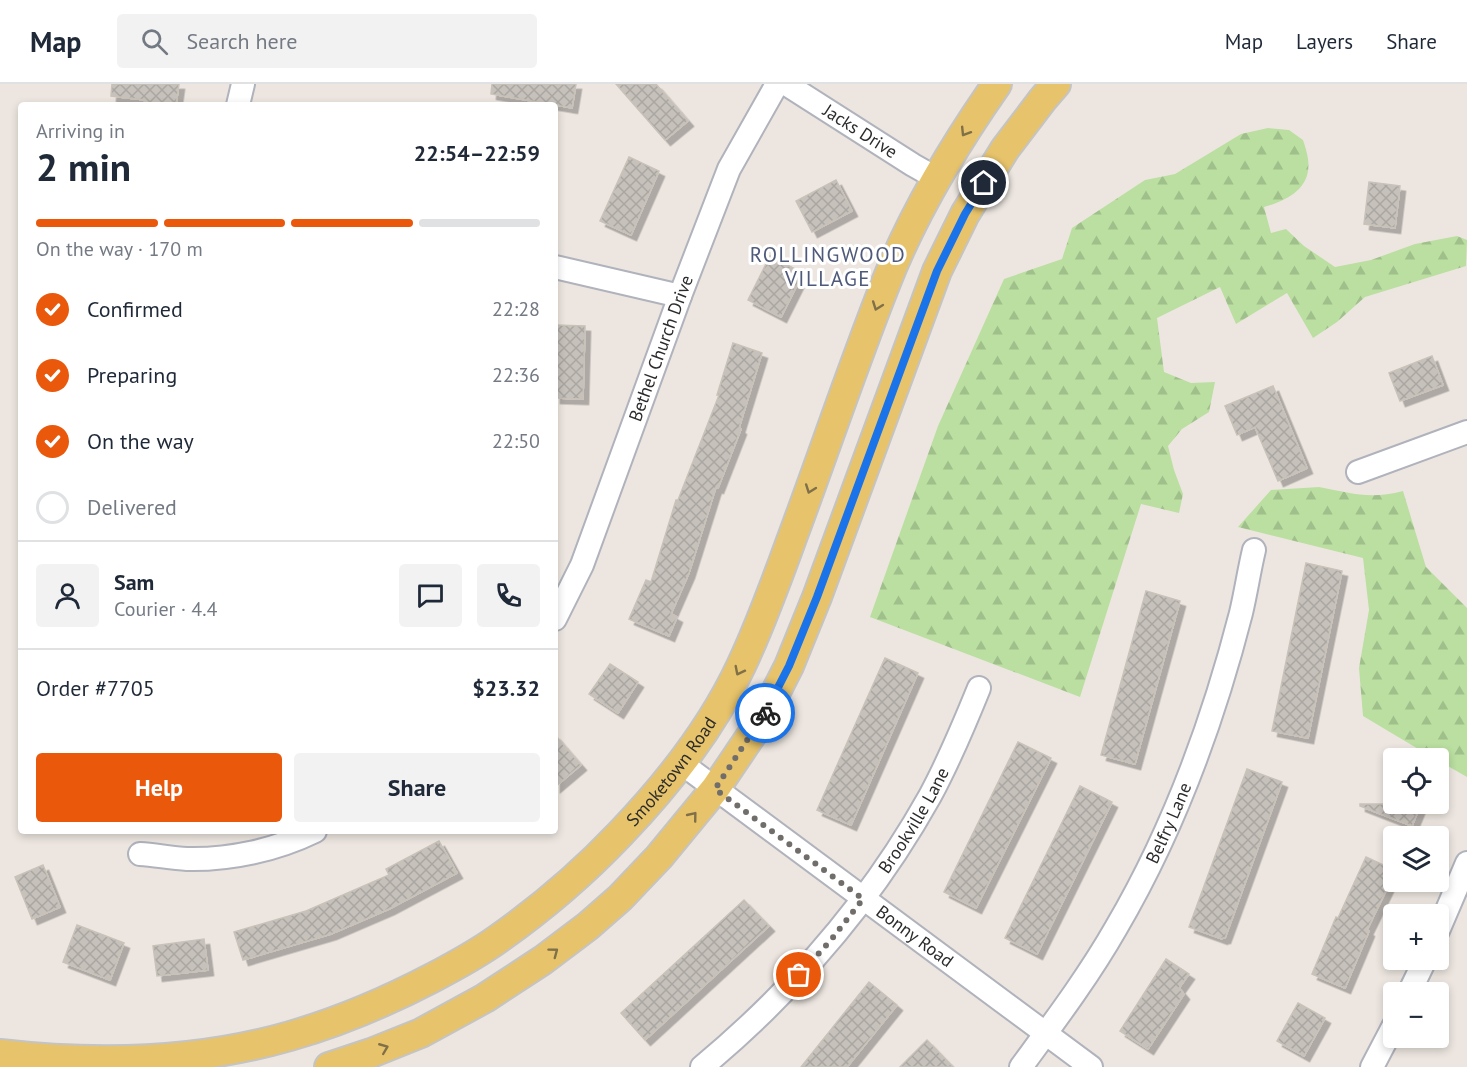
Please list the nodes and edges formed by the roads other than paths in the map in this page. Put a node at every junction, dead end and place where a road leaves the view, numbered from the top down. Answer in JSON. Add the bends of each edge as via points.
{"nodes":[{"id":1,"x":243,"y":84,"type":"edge"},
{"id":2,"x":777,"y":84,"type":"edge"},
{"id":3,"x":786,"y":84,"type":"edge"},
{"id":4,"x":997,"y":84,"type":"edge"},
{"id":5,"x":1056,"y":84,"type":"edge"},
{"id":6,"x":239,"y":102,"type":"edge"},
{"id":7,"x":936,"y":178,"type":"junction"},
{"id":8,"x":558,"y":268,"type":"edge"},
{"id":9,"x":681,"y":296,"type":"junction"},
{"id":10,"x":1467,"y":432,"type":"edge"},
{"id":11,"x":1358,"y":472,"type":"dead end"},
{"id":12,"x":1254,"y":550,"type":"dead end"},
{"id":13,"x":558,"y":613,"type":"edge"},
{"id":14,"x":979,"y":688,"type":"dead end"},
{"id":15,"x":681,"y":763,"type":"junction"},
{"id":16,"x":715,"y":789,"type":"junction"},
{"id":17,"x":309,"y":834,"type":"edge"},
{"id":18,"x":140,"y":854,"type":"dead end"},
{"id":19,"x":1467,"y":863,"type":"edge"},
{"id":20,"x":863,"y":899,"type":"junction"},
{"id":21,"x":1449,"y":906,"type":"edge"},
{"id":22,"x":1045,"y":1034,"type":"junction"},
{"id":23,"x":1383,"y":1046,"type":"edge"},
{"id":24,"x":0,"y":1054,"type":"edge"},
{"id":25,"x":329,"y":1067,"type":"edge"},
{"id":26,"x":702,"y":1067,"type":"edge"},
{"id":27,"x":1021,"y":1067,"type":"edge"},
{"id":28,"x":1091,"y":1067,"type":"edge"},
{"id":29,"x":1372,"y":1067,"type":"edge"}],
"edges":[{"from":1,"to":6,"type":"street"},
{"from":2,"to":9,"type":"street","name":"Bethel Church Drive","via":[[729,169]]},
{"from":3,"to":7,"type":"street","name":"Jacks Drive"},
{"from":4,"to":7,"type":"main road","name":"Smoketown Road","one_way":true},
{"from":5,"to":16,"type":"main road","via":[[1005,149],[965,214],[937,271],[789,666],[761,721]]},
{"from":7,"to":15,"type":"main road","name":"Smoketown Road","one_way":true,"via":[[885,283],[740,669]]},
{"from":8,"to":9,"type":"street"},
{"from":9,"to":13,"type":"street","name":"Bethel Church Drive","via":[[582,565]]},
{"from":10,"to":11,"type":"street"},
{"from":12,"to":22,"type":"street","name":"Belfry Lane","via":[[1221,686],[1182,794],[1116,928]]},
{"from":14,"to":20,"type":"street","name":"Brookville Lane","via":[[930,796]]},
{"from":15,"to":16,"type":"street","name":"Bonny Road"},
{"from":15,"to":24,"type":"main road","name":"Smoketown Road","via":[[599,856],[497,940],[407,991],[337,1021],[225,1050],[162,1058],[90,1061]]},
{"from":16,"to":20,"type":"street","name":"Bonny Road"},
{"from":25,"to":16,"type":"main road","one_way":true,"via":[[421,1033],[543,960],[620,898]]},
{"from":17,"to":18,"type":"street","via":[[258,851],[219,857],[187,859]]},
{"from":19,"to":21,"type":"street"},
{"from":20,"to":22,"type":"street","name":"Bonny Road"},
{"from":20,"to":26,"type":"street","name":"Brookville Lane","via":[[783,993]]},
{"from":22,"to":27,"type":"street","name":"Belfry Lane"},
{"from":22,"to":28,"type":"street","name":"Bonny Road"},
{"from":23,"to":29,"type":"street"}]}
